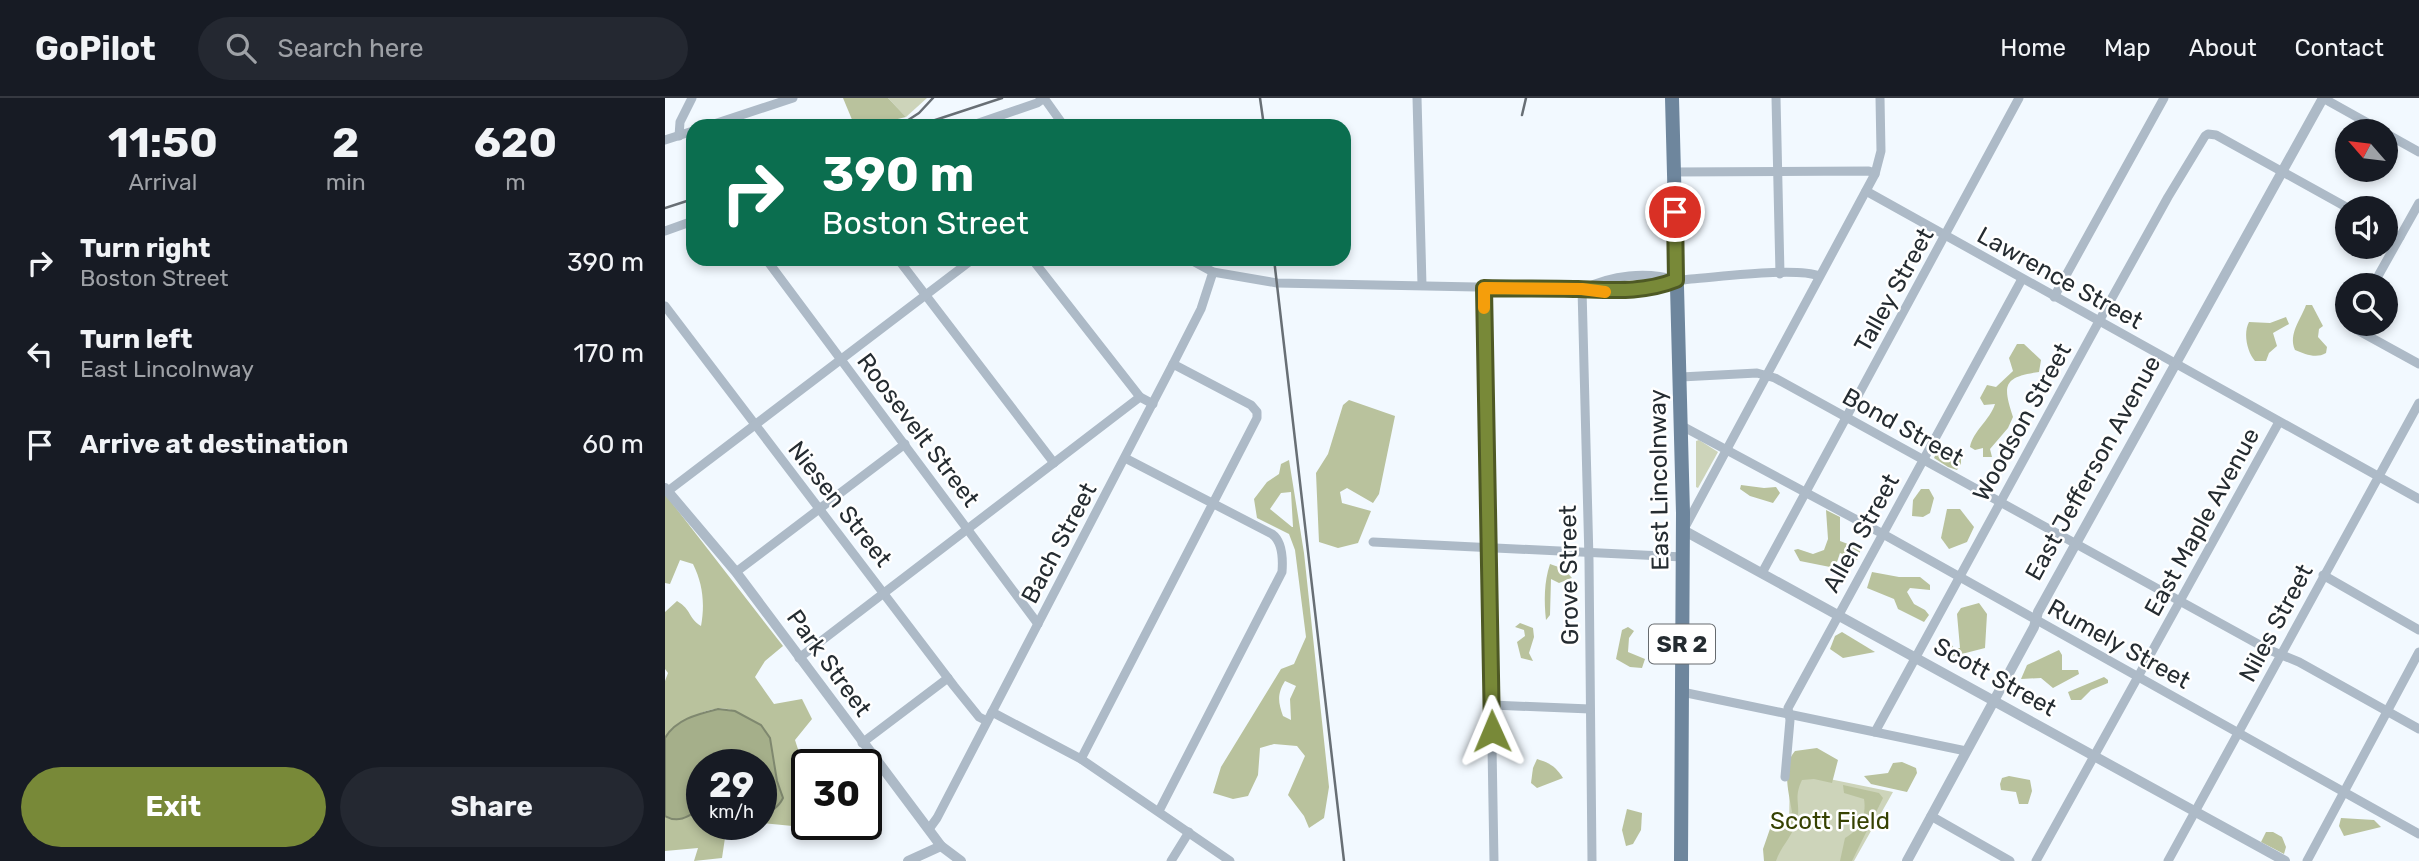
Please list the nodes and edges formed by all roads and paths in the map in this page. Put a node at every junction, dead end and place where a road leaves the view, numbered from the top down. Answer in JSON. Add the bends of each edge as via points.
{"nodes":[{"id":1,"x":692,"y":98,"type":"edge"},
{"id":2,"x":793,"y":98,"type":"edge"},
{"id":3,"x":1044,"y":98,"type":"edge"},
{"id":4,"x":1417,"y":98,"type":"edge"},
{"id":5,"x":1672,"y":98,"type":"edge"},
{"id":6,"x":1776,"y":98,"type":"edge"},
{"id":7,"x":1880,"y":98,"type":"edge"},
{"id":8,"x":2019,"y":98,"type":"edge"},
{"id":9,"x":2164,"y":98,"type":"edge"},
{"id":10,"x":2323,"y":98,"type":"edge"},
{"id":11,"x":729,"y":119,"type":"edge"},
{"id":12,"x":991,"y":119,"type":"edge"},
{"id":13,"x":1059,"y":119,"type":"edge"},
{"id":14,"x":2360,"y":119,"type":"edge"},
{"id":15,"x":686,"y":134,"type":"edge"},
{"id":16,"x":679,"y":136,"type":"junction"},
{"id":17,"x":2398,"y":140,"type":"edge"},
{"id":18,"x":665,"y":141,"type":"edge"},
{"id":19,"x":2419,"y":152,"type":"edge"},
{"id":20,"x":2281,"y":171,"type":"junction"},
{"id":21,"x":1674,"y":173,"type":"junction"},
{"id":22,"x":1777,"y":173,"type":"junction"},
{"id":23,"x":1875,"y":174,"type":"junction"},
{"id":24,"x":1866,"y":191,"type":"junction"},
{"id":25,"x":2335,"y":201,"type":"edge"},
{"id":26,"x":2419,"y":202,"type":"edge"},
{"id":27,"x":686,"y":224,"type":"edge"},
{"id":28,"x":665,"y":231,"type":"edge"},
{"id":29,"x":1945,"y":236,"type":"junction"},
{"id":30,"x":2400,"y":237,"type":"joint"},
{"id":31,"x":771,"y":266,"type":"edge"},
{"id":32,"x":903,"y":266,"type":"edge"},
{"id":33,"x":964,"y":266,"type":"edge"},
{"id":34,"x":1037,"y":266,"type":"edge"},
{"id":35,"x":1202,"y":266,"type":"edge"},
{"id":36,"x":1213,"y":272,"type":"junction"},
{"id":37,"x":2380,"y":273,"type":"edge"},
{"id":38,"x":1780,"y":274,"type":"junction"},
{"id":39,"x":1819,"y":276,"type":"junction"},
{"id":40,"x":2022,"y":279,"type":"junction"},
{"id":41,"x":1676,"y":280,"type":"junction"},
{"id":42,"x":1422,"y":285,"type":"junction"},
{"id":43,"x":1484,"y":288,"type":"junction"},
{"id":44,"x":1582,"y":289,"type":"junction"},
{"id":45,"x":925,"y":296,"type":"junction"},
{"id":46,"x":2054,"y":297,"type":"junction"},
{"id":47,"x":665,"y":306,"type":"edge"},
{"id":48,"x":2099,"y":322,"type":"junction"},
{"id":49,"x":2368,"y":336,"type":"edge"},
{"id":50,"x":841,"y":359,"type":"junction"},
{"id":51,"x":1173,"y":364,"type":"junction"},
{"id":52,"x":2174,"y":364,"type":"junction"},
{"id":53,"x":2419,"y":364,"type":"edge"},
{"id":54,"x":1766,"y":376,"type":"junction"},
{"id":55,"x":1681,"y":377,"type":"junction"},
{"id":56,"x":1140,"y":397,"type":"junction"},
{"id":57,"x":2419,"y":403,"type":"edge"},
{"id":58,"x":1153,"y":404,"type":"junction"},
{"id":59,"x":1846,"y":418,"type":"junction"},
{"id":60,"x":2279,"y":422,"type":"junction"},
{"id":61,"x":754,"y":425,"type":"junction"},
{"id":62,"x":1682,"y":426,"type":"junction"},
{"id":63,"x":905,"y":444,"type":"junction"},
{"id":64,"x":1727,"y":450,"type":"junction"},
{"id":65,"x":1125,"y":458,"type":"junction"},
{"id":66,"x":1923,"y":460,"type":"junction"},
{"id":67,"x":1053,"y":463,"type":"junction"},
{"id":68,"x":2380,"y":476,"type":"junction"},
{"id":69,"x":667,"y":489,"type":"edge"},
{"id":70,"x":1806,"y":493,"type":"junction"},
{"id":71,"x":2419,"y":499,"type":"edge"},
{"id":72,"x":1999,"y":502,"type":"junction"},
{"id":73,"x":1214,"y":503,"type":"junction"},
{"id":74,"x":821,"y":509,"type":"junction"},
{"id":75,"x":968,"y":529,"type":"junction"},
{"id":76,"x":1683,"y":530,"type":"junction"},
{"id":77,"x":1883,"y":534,"type":"junction"},
{"id":78,"x":1373,"y":542,"type":"dead end"},
{"id":79,"x":2076,"y":544,"type":"junction"},
{"id":80,"x":1489,"y":549,"type":"junction"},
{"id":81,"x":1588,"y":553,"type":"junction"},
{"id":82,"x":1683,"y":557,"type":"junction"},
{"id":83,"x":736,"y":572,"type":"junction"},
{"id":84,"x":1762,"y":573,"type":"junction"},
{"id":85,"x":2323,"y":575,"type":"junction"},
{"id":86,"x":1958,"y":577,"type":"junction"},
{"id":87,"x":885,"y":593,"type":"junction"},
{"id":88,"x":2180,"y":601,"type":"junction"},
{"id":89,"x":1839,"y":614,"type":"junction"},
{"id":90,"x":2036,"y":620,"type":"junction"},
{"id":91,"x":1038,"y":624,"type":"junction"},
{"id":92,"x":2419,"y":630,"type":"edge"},
{"id":93,"x":2419,"y":652,"type":"edge"},
{"id":94,"x":2281,"y":655,"type":"junction"},
{"id":95,"x":1915,"y":656,"type":"junction"},
{"id":96,"x":799,"y":658,"type":"junction"},
{"id":97,"x":2138,"y":677,"type":"junction"},
{"id":98,"x":948,"y":678,"type":"junction"},
{"id":99,"x":1682,"y":692,"type":"junction"},
{"id":100,"x":1994,"y":700,"type":"junction"},
{"id":101,"x":1492,"y":705,"type":"junction"},
{"id":102,"x":1590,"y":709,"type":"junction"},
{"id":103,"x":2386,"y":711,"type":"junction"},
{"id":104,"x":1789,"y":714,"type":"junction"},
{"id":105,"x":990,"y":717,"type":"junction"},
{"id":106,"x":2419,"y":729,"type":"edge"},
{"id":107,"x":1875,"y":732,"type":"junction"},
{"id":108,"x":2239,"y":732,"type":"junction"},
{"id":109,"x":862,"y":743,"type":"junction"},
{"id":110,"x":1966,"y":751,"type":"junction"},
{"id":111,"x":2094,"y":755,"type":"junction"},
{"id":112,"x":1081,"y":759,"type":"junction"},
{"id":113,"x":1785,"y":777,"type":"dead end"},
{"id":114,"x":2344,"y":791,"type":"junction"},
{"id":115,"x":1159,"y":811,"type":"junction"},
{"id":116,"x":2195,"y":811,"type":"junction"},
{"id":117,"x":1931,"y":816,"type":"junction"},
{"id":118,"x":929,"y":829,"type":"junction"},
{"id":119,"x":1189,"y":832,"type":"junction"},
{"id":120,"x":2419,"y":834,"type":"edge"},
{"id":121,"x":941,"y":846,"type":"junction"},
{"id":122,"x":908,"y":861,"type":"edge"},
{"id":123,"x":961,"y":861,"type":"edge"},
{"id":124,"x":1171,"y":861,"type":"edge"},
{"id":125,"x":1230,"y":861,"type":"edge"},
{"id":126,"x":1494,"y":861,"type":"edge"},
{"id":127,"x":1592,"y":861,"type":"edge"},
{"id":128,"x":1681,"y":861,"type":"edge"},
{"id":129,"x":1907,"y":861,"type":"edge"},
{"id":130,"x":2010,"y":861,"type":"edge"},
{"id":131,"x":2036,"y":861,"type":"edge"},
{"id":132,"x":2168,"y":861,"type":"edge"},
{"id":133,"x":2285,"y":861,"type":"edge"},
{"id":134,"x":2307,"y":861,"type":"edge"}],
"edges":[{"from":1,"to":16,"type":"street","via":[[680,122]]},
{"from":2,"to":11,"type":"street"},
{"from":3,"to":12,"type":"street"},
{"from":3,"to":13,"type":"street"},
{"from":4,"to":42,"type":"street"},
{"from":5,"to":21,"type":"main road","name":"East Lincolnway","number":"SR 2"},
{"from":6,"to":22,"type":"street"},
{"from":7,"to":23,"type":"street","via":[[1881,151]]},
{"from":8,"to":29,"type":"street","name":"Talley Street"},
{"from":9,"to":46,"type":"street"},
{"from":10,"to":14,"type":"street"},
{"from":10,"to":20,"type":"street","name":"East Jefferson Avenue"},
{"from":15,"to":16,"type":"street"},
{"from":16,"to":18,"type":"street"},
{"from":17,"to":19,"type":"street"},
{"from":20,"to":25,"type":"street"},
{"from":20,"to":48,"type":"street","name":"Woodson Street","via":[[2208,134]]},
{"from":20,"to":52,"type":"street","name":"East Jefferson Avenue"},
{"from":21,"to":22,"type":"street"},
{"from":21,"to":41,"type":"main road","name":"East Lincolnway","number":"SR 2"},
{"from":22,"to":23,"type":"street"},
{"from":22,"to":38,"type":"street"},
{"from":23,"to":24,"type":"street"},
{"from":24,"to":29,"type":"street","name":"Lawrence Street"},
{"from":24,"to":39,"type":"street"},
{"from":26,"to":30,"type":"street"},
{"from":27,"to":28,"type":"street"},
{"from":29,"to":40,"type":"street","name":"Lawrence Street"},
{"from":29,"to":59,"type":"street","name":"Talley Street"},
{"from":30,"to":37,"type":"street"},
{"from":31,"to":50,"type":"street","name":"Roosevelt Street"},
{"from":32,"to":45,"type":"street"},
{"from":33,"to":45,"type":"street"},
{"from":34,"to":56,"type":"street"},
{"from":35,"to":36,"type":"street"},
{"from":36,"to":42,"type":"street","via":[[1319,283]]},
{"from":36,"to":51,"type":"street","name":"Bach Street","via":[[1201,309]]},
{"from":38,"to":39,"type":"street"},
{"from":38,"to":41,"type":"street"},
{"from":39,"to":54,"type":"street"},
{"from":40,"to":46,"type":"street","name":"Lawrence Street"},
{"from":40,"to":66,"type":"street","name":"Allen Street"},
{"from":41,"to":44,"type":"street","via":[[1658,288]]},
{"from":41,"to":55,"type":"main road","name":"East Lincolnway","number":"SR 2"},
{"from":42,"to":43,"type":"street"},
{"from":43,"to":44,"type":"street"},
{"from":43,"to":80,"type":"street"},
{"from":44,"to":81,"type":"street","name":"Grove Street"},
{"from":45,"to":50,"type":"street"},
{"from":45,"to":67,"type":"street"},
{"from":46,"to":48,"type":"street","name":"Lawrence Street"},
{"from":47,"to":61,"type":"street","name":"Niesen Street"},
{"from":48,"to":52,"type":"street","name":"Lawrence Street"},
{"from":48,"to":72,"type":"street","name":"Woodson Street"},
{"from":49,"to":53,"type":"street"},
{"from":50,"to":61,"type":"street"},
{"from":50,"to":63,"type":"street","name":"Roosevelt Street"},
{"from":51,"to":58,"type":"street","name":"Bach Street"},
{"from":51,"to":73,"type":"street","via":[[1257,412]]},
{"from":52,"to":60,"type":"street","name":"Lawrence Street"},
{"from":52,"to":79,"type":"street","name":"East Jefferson Avenue"},
{"from":54,"to":55,"type":"street","name":"Bond Street"},
{"from":54,"to":59,"type":"street","name":"Bond Street"},
{"from":54,"to":64,"type":"street"},
{"from":55,"to":62,"type":"main road","name":"East Lincolnway","number":"SR 2"},
{"from":56,"to":58,"type":"street"},
{"from":56,"to":67,"type":"street"},
{"from":57,"to":68,"type":"street","name":"Niles Street"},
{"from":58,"to":65,"type":"street","name":"Bach Street"},
{"from":59,"to":66,"type":"street","name":"Bond Street"},
{"from":59,"to":70,"type":"street","name":"Talley Street"},
{"from":60,"to":68,"type":"street","name":"Lawrence Street"},
{"from":60,"to":88,"type":"street","name":"East Maple Avenue"},
{"from":61,"to":69,"type":"street"},
{"from":61,"to":74,"type":"street","name":"Niesen Street"},
{"from":62,"to":64,"type":"street","name":"Rumely Street"},
{"from":62,"to":76,"type":"main road","name":"East Lincolnway","number":"SR 2"},
{"from":63,"to":74,"type":"street"},
{"from":63,"to":75,"type":"street","name":"Roosevelt Street"},
{"from":64,"to":70,"type":"street","name":"Rumely Street"},
{"from":64,"to":76,"type":"street"},
{"from":65,"to":73,"type":"street"},
{"from":65,"to":91,"type":"street","name":"Bach Street"},
{"from":66,"to":72,"type":"street","name":"Bond Street"},
{"from":66,"to":77,"type":"street","name":"Allen Street"},
{"from":67,"to":75,"type":"street"},
{"from":68,"to":71,"type":"street","name":"Lawrence Street"},
{"from":68,"to":85,"type":"street","name":"Niles Street"},
{"from":69,"to":83,"type":"street","name":"Park Street"},
{"from":70,"to":77,"type":"street","name":"Rumely Street"},
{"from":70,"to":84,"type":"street","name":"Talley Street"},
{"from":72,"to":79,"type":"street","name":"Bond Street"},
{"from":72,"to":86,"type":"street","name":"Woodson Street"},
{"from":73,"to":112,"type":"street"},
{"from":73,"to":115,"type":"street","via":[[1278,538],[1282,569]]},
{"from":74,"to":83,"type":"street"},
{"from":74,"to":87,"type":"street","name":"Niesen Street"},
{"from":75,"to":87,"type":"street"},
{"from":75,"to":91,"type":"street","name":"Roosevelt Street"},
{"from":76,"to":82,"type":"main road","name":"East Lincolnway","number":"SR 2"},
{"from":76,"to":84,"type":"street","name":"Scott Street"},
{"from":77,"to":86,"type":"street","name":"Rumely Street"},
{"from":77,"to":89,"type":"street","name":"Allen Street"},
{"from":78,"to":80,"type":"street"},
{"from":79,"to":88,"type":"street","name":"Bond Street"},
{"from":79,"to":90,"type":"street","name":"East Jefferson Avenue"},
{"from":80,"to":81,"type":"street"},
{"from":80,"to":101,"type":"street"},
{"from":81,"to":82,"type":"street"},
{"from":81,"to":102,"type":"street","name":"Grove Street"},
{"from":82,"to":99,"type":"main road","name":"East Lincolnway","number":"SR 2"},
{"from":83,"to":96,"type":"street","name":"Park Street"},
{"from":84,"to":89,"type":"street","name":"Scott Street"},
{"from":85,"to":92,"type":"street"},
{"from":85,"to":94,"type":"street","name":"Niles Street"},
{"from":86,"to":90,"type":"street","name":"Rumely Street"},
{"from":86,"to":95,"type":"street","name":"Woodson Street"},
{"from":87,"to":96,"type":"street"},
{"from":87,"to":98,"type":"street","name":"Niesen Street"},
{"from":88,"to":94,"type":"street","name":"Bond Street"},
{"from":88,"to":97,"type":"street","name":"East Maple Avenue"},
{"from":89,"to":95,"type":"street","name":"Scott Street"},
{"from":89,"to":104,"type":"street","name":"Allen Street","via":[[1788,708]]},
{"from":90,"to":97,"type":"street","name":"Rumely Street"},
{"from":90,"to":100,"type":"street","name":"East Jefferson Avenue"},
{"from":91,"to":105,"type":"street","name":"Bach Street"},
{"from":93,"to":103,"type":"street"},
{"from":94,"to":103,"type":"street","name":"Bond Street"},
{"from":94,"to":108,"type":"street","name":"Niles Street"},
{"from":95,"to":100,"type":"street","name":"Scott Street"},
{"from":95,"to":107,"type":"street","name":"Woodson Street"},
{"from":96,"to":109,"type":"street","name":"Park Street"},
{"from":97,"to":108,"type":"street","name":"Rumely Street"},
{"from":97,"to":111,"type":"street","name":"East Maple Avenue"},
{"from":98,"to":105,"type":"street","name":"Niesen Street","via":[[979,717]]},
{"from":98,"to":109,"type":"street"},
{"from":99,"to":104,"type":"street"},
{"from":99,"to":128,"type":"main road","name":"East Lincolnway","number":"SR 2"},
{"from":100,"to":110,"type":"street","name":"East Jefferson Avenue"},
{"from":100,"to":111,"type":"street","name":"Scott Street"},
{"from":101,"to":102,"type":"street"},
{"from":101,"to":126,"type":"street"},
{"from":102,"to":127,"type":"street","name":"Grove Street"},
{"from":103,"to":106,"type":"street","name":"Bond Street"},
{"from":103,"to":114,"type":"street"},
{"from":104,"to":107,"type":"street"},
{"from":104,"to":113,"type":"street","name":"Allen Street"},
{"from":105,"to":112,"type":"street","name":"Niesen Street"},
{"from":105,"to":118,"type":"street","name":"Bach Street"},
{"from":107,"to":110,"type":"street"},
{"from":108,"to":114,"type":"street","name":"Rumely Street"},
{"from":108,"to":116,"type":"street","name":"Niles Street"},
{"from":109,"to":118,"type":"street","name":"Park Street"},
{"from":110,"to":117,"type":"street","name":"East Jefferson Avenue"},
{"from":111,"to":116,"type":"street","name":"Scott Street"},
{"from":111,"to":131,"type":"street","name":"East Maple Avenue"},
{"from":112,"to":115,"type":"street","name":"Niesen Street"},
{"from":114,"to":120,"type":"street","name":"Rumely Street"},
{"from":114,"to":134,"type":"street"},
{"from":115,"to":119,"type":"street","name":"Niesen Street"},
{"from":116,"to":132,"type":"street","name":"Niles Street"},
{"from":116,"to":133,"type":"street","name":"Scott Street"},
{"from":117,"to":129,"type":"street","name":"East Jefferson Avenue"},
{"from":117,"to":130,"type":"street"},
{"from":118,"to":121,"type":"street","name":"Park Street"},
{"from":119,"to":124,"type":"street"},
{"from":119,"to":125,"type":"street","name":"Niesen Street"},
{"from":121,"to":122,"type":"street"},
{"from":121,"to":123,"type":"street","name":"Park Street"}]}
